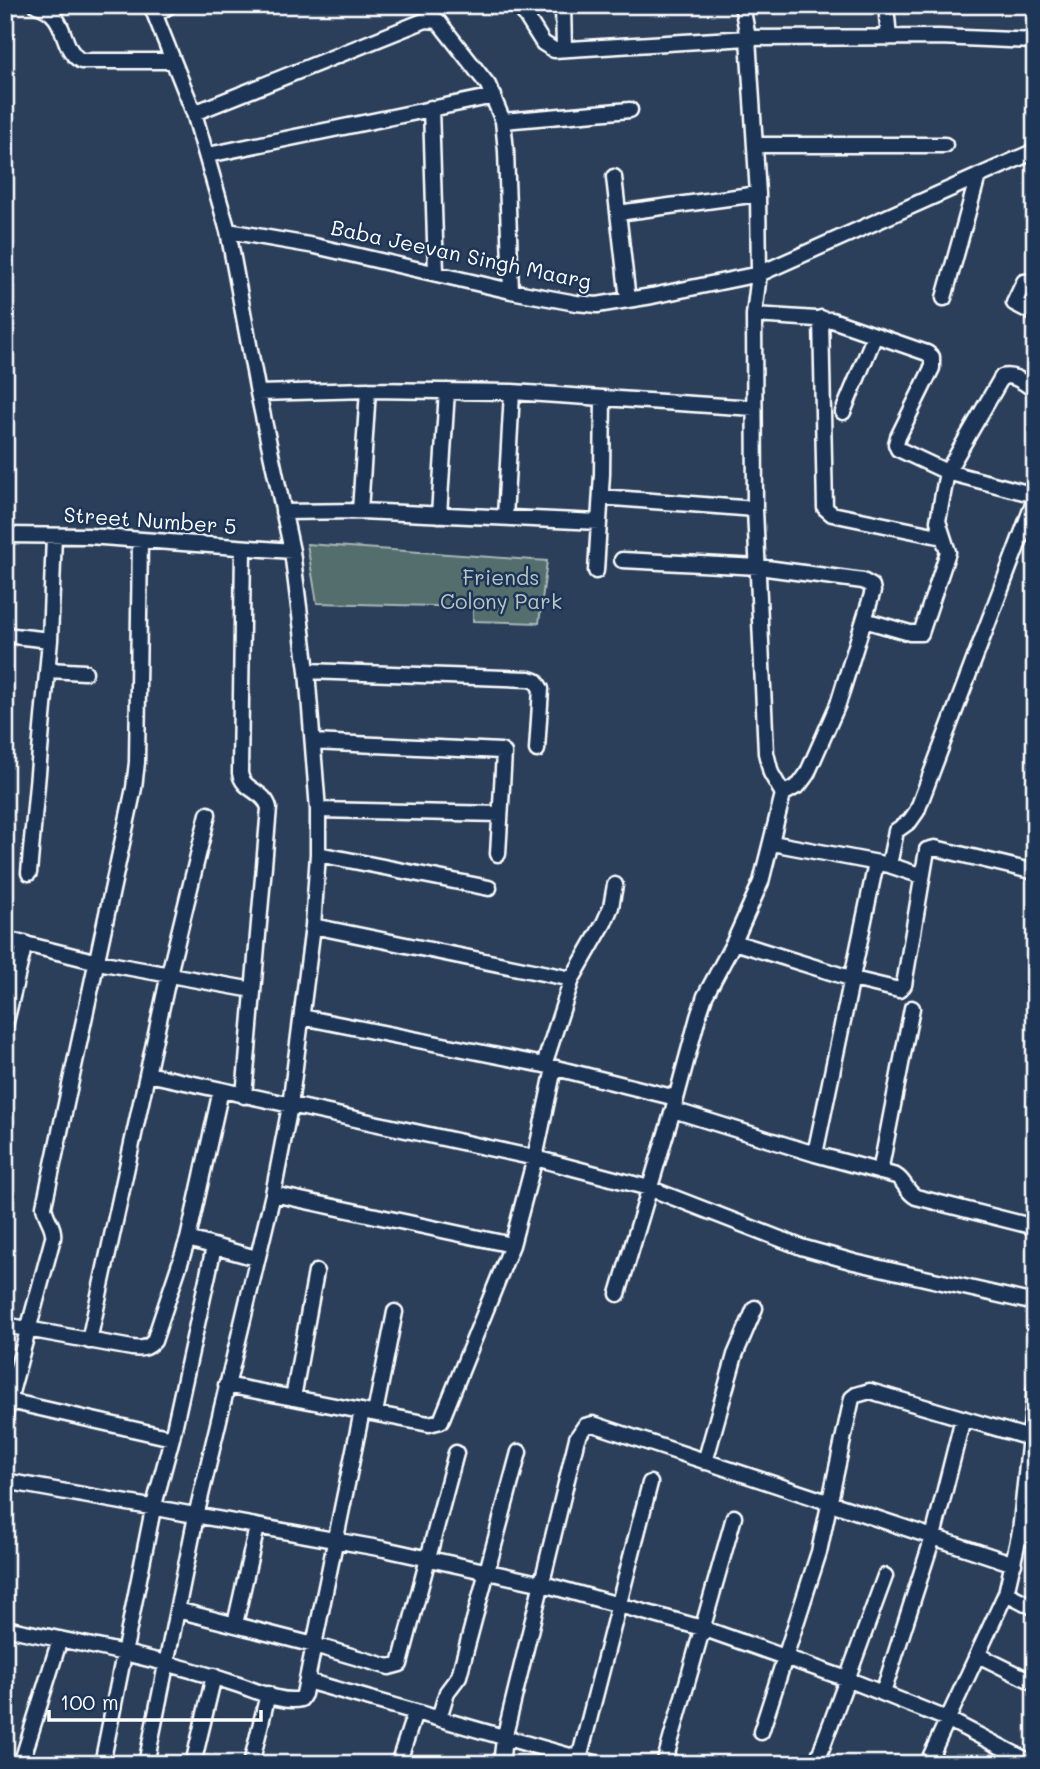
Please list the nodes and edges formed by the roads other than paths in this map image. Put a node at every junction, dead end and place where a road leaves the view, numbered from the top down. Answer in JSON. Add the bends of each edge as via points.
{"nodes":[{"id":1,"x":36,"y":5,"type":"edge"},
{"id":2,"x":170,"y":5,"type":"edge"},
{"id":3,"x":519,"y":5,"type":"edge"},
{"id":4,"x":563,"y":5,"type":"edge"},
{"id":5,"x":742,"y":5,"type":"edge"},
{"id":6,"x":886,"y":5,"type":"edge"},
{"id":7,"x":55,"y":9,"type":"edge"},
{"id":8,"x":153,"y":10,"type":"edge"},
{"id":9,"x":748,"y":38,"type":"junction"},
{"id":10,"x":889,"y":38,"type":"junction"},
{"id":11,"x":1035,"y":41,"type":"edge"},
{"id":12,"x":564,"y":49,"type":"junction"},
{"id":13,"x":173,"y":61,"type":"junction"},
{"id":14,"x":494,"y":96,"type":"junction"},
{"id":15,"x":431,"y":108,"type":"junction"},
{"id":16,"x":630,"y":110,"type":"dead end"},
{"id":17,"x":194,"y":113,"type":"junction"},
{"id":18,"x":503,"y":121,"type":"junction"},
{"id":19,"x":755,"y":145,"type":"junction"},
{"id":20,"x":946,"y":145,"type":"dead end"},
{"id":21,"x":1035,"y":151,"type":"edge"},
{"id":22,"x":208,"y":155,"type":"junction"},
{"id":23,"x":978,"y":176,"type":"junction"},
{"id":24,"x":614,"y":177,"type":"dead end"},
{"id":25,"x":758,"y":194,"type":"junction"},
{"id":26,"x":618,"y":212,"type":"junction"},
{"id":27,"x":228,"y":231,"type":"junction"},
{"id":28,"x":436,"y":273,"type":"junction"},
{"id":29,"x":759,"y":274,"type":"junction"},
{"id":30,"x":1035,"y":281,"type":"edge"},
{"id":31,"x":510,"y":291,"type":"junction"},
{"id":32,"x":944,"y":298,"type":"dead end"},
{"id":33,"x":628,"y":300,"type":"junction"},
{"id":34,"x":1035,"y":314,"type":"edge"},
{"id":35,"x":754,"y":315,"type":"junction"},
{"id":36,"x":821,"y":318,"type":"junction"},
{"id":37,"x":875,"y":335,"type":"junction"},
{"id":38,"x":368,"y":390,"type":"junction"},
{"id":39,"x":1035,"y":390,"type":"edge"},
{"id":40,"x":447,"y":391,"type":"junction"},
{"id":41,"x":258,"y":393,"type":"junction"},
{"id":42,"x":512,"y":393,"type":"junction"},
{"id":43,"x":603,"y":398,"type":"junction"},
{"id":44,"x":754,"y":408,"type":"junction"},
{"id":45,"x":843,"y":412,"type":"dead end"},
{"id":46,"x":947,"y":472,"type":"junction"},
{"id":47,"x":1035,"y":497,"type":"edge"},
{"id":48,"x":601,"y":498,"type":"junction"},
{"id":49,"x":755,"y":509,"type":"junction"},
{"id":50,"x":360,"y":511,"type":"junction"},
{"id":51,"x":283,"y":512,"type":"junction"},
{"id":52,"x":439,"y":515,"type":"junction"},
{"id":53,"x":505,"y":517,"type":"junction"},
{"id":54,"x":599,"y":522,"type":"junction"},
{"id":55,"x":5,"y":535,"type":"edge"},
{"id":56,"x":54,"y":536,"type":"junction"},
{"id":57,"x":943,"y":537,"type":"junction"},
{"id":58,"x":140,"y":540,"type":"junction"},
{"id":59,"x":243,"y":548,"type":"junction"},
{"id":60,"x":292,"y":551,"type":"junction"},
{"id":61,"x":622,"y":560,"type":"dead end"},
{"id":62,"x":759,"y":566,"type":"junction"},
{"id":63,"x":596,"y":570,"type":"dead end"},
{"id":64,"x":864,"y":620,"type":"junction"},
{"id":65,"x":5,"y":635,"type":"edge"},
{"id":66,"x":50,"y":640,"type":"junction"},
{"id":67,"x":48,"y":670,"type":"junction"},
{"id":68,"x":307,"y":671,"type":"junction"},
{"id":69,"x":85,"y":672,"type":"dead end"},
{"id":70,"x":313,"y":742,"type":"junction"},
{"id":71,"x":537,"y":750,"type":"dead end"},
{"id":72,"x":783,"y":794,"type":"junction"},
{"id":73,"x":318,"y":810,"type":"junction"},
{"id":74,"x":208,"y":814,"type":"dead end"},
{"id":75,"x":500,"y":814,"type":"junction"},
{"id":76,"x":772,"y":842,"type":"junction"},
{"id":77,"x":318,"y":854,"type":"junction"},
{"id":78,"x":498,"y":854,"type":"dead end"},
{"id":79,"x":883,"y":864,"type":"junction"},
{"id":80,"x":1035,"y":872,"type":"edge"},
{"id":81,"x":29,"y":873,"type":"dead end"},
{"id":82,"x":922,"y":876,"type":"junction"},
{"id":83,"x":615,"y":885,"type":"dead end"},
{"id":84,"x":489,"y":888,"type":"dead end"},
{"id":85,"x":313,"y":926,"type":"junction"},
{"id":86,"x":5,"y":939,"type":"edge"},
{"id":87,"x":734,"y":942,"type":"junction"},
{"id":88,"x":25,"y":943,"type":"junction"},
{"id":89,"x":98,"y":962,"type":"junction"},
{"id":90,"x":169,"y":974,"type":"junction"},
{"id":91,"x":572,"y":979,"type":"junction"},
{"id":92,"x":853,"y":979,"type":"junction"},
{"id":93,"x":253,"y":990,"type":"junction"},
{"id":94,"x":912,"y":1008,"type":"dead end"},
{"id":95,"x":302,"y":1017,"type":"junction"},
{"id":96,"x":5,"y":1026,"type":"edge"},
{"id":97,"x":549,"y":1066,"type":"junction"},
{"id":98,"x":149,"y":1074,"type":"junction"},
{"id":99,"x":221,"y":1090,"type":"junction"},
{"id":100,"x":244,"y":1096,"type":"junction"},
{"id":101,"x":674,"y":1104,"type":"junction"},
{"id":102,"x":290,"y":1106,"type":"junction"},
{"id":103,"x":815,"y":1154,"type":"junction"},
{"id":104,"x":536,"y":1158,"type":"junction"},
{"id":105,"x":880,"y":1172,"type":"junction"},
{"id":106,"x":649,"y":1188,"type":"junction"},
{"id":107,"x":273,"y":1194,"type":"junction"},
{"id":108,"x":1035,"y":1227,"type":"edge"},
{"id":109,"x":188,"y":1239,"type":"junction"},
{"id":110,"x":512,"y":1245,"type":"junction"},
{"id":111,"x":214,"y":1247,"type":"junction"},
{"id":112,"x":256,"y":1258,"type":"junction"},
{"id":113,"x":316,"y":1272,"type":"dead end"},
{"id":114,"x":618,"y":1294,"type":"dead end"},
{"id":115,"x":1035,"y":1303,"type":"edge"},
{"id":116,"x":755,"y":1308,"type":"dead end"},
{"id":117,"x":395,"y":1312,"type":"dead end"},
{"id":118,"x":5,"y":1325,"type":"edge"},
{"id":119,"x":30,"y":1330,"type":"junction"},
{"id":120,"x":89,"y":1341,"type":"junction"},
{"id":121,"x":226,"y":1385,"type":"junction"},
{"id":122,"x":1034,"y":1395,"type":"edge"},
{"id":123,"x":293,"y":1398,"type":"junction"},
{"id":124,"x":7,"y":1408,"type":"edge"},
{"id":125,"x":368,"y":1412,"type":"junction"},
{"id":126,"x":962,"y":1418,"type":"junction"},
{"id":127,"x":172,"y":1438,"type":"junction"},
{"id":128,"x":1030,"y":1438,"type":"junction"},
{"id":129,"x":519,"y":1452,"type":"dead end"},
{"id":130,"x":456,"y":1453,"type":"dead end"},
{"id":131,"x":705,"y":1462,"type":"junction"},
{"id":132,"x":5,"y":1481,"type":"edge"},
{"id":133,"x":650,"y":1483,"type":"dead end"},
{"id":134,"x":1030,"y":1486,"type":"edge"},
{"id":135,"x":829,"y":1502,"type":"junction"},
{"id":136,"x":153,"y":1508,"type":"junction"},
{"id":137,"x":196,"y":1516,"type":"junction"},
{"id":138,"x":734,"y":1517,"type":"dead end"},
{"id":139,"x":257,"y":1527,"type":"junction"},
{"id":140,"x":1020,"y":1532,"type":"junction"},
{"id":141,"x":933,"y":1537,"type":"junction"},
{"id":142,"x":1035,"y":1539,"type":"edge"},
{"id":143,"x":337,"y":1541,"type":"junction"},
{"id":144,"x":427,"y":1558,"type":"junction"},
{"id":145,"x":1014,"y":1564,"type":"junction"},
{"id":146,"x":486,"y":1570,"type":"junction"},
{"id":147,"x":885,"y":1576,"type":"dead end"},
{"id":148,"x":543,"y":1584,"type":"junction"},
{"id":149,"x":1006,"y":1593,"type":"junction"},
{"id":150,"x":619,"y":1605,"type":"junction"},
{"id":151,"x":1035,"y":1608,"type":"edge"},
{"id":152,"x":177,"y":1610,"type":"junction"},
{"id":153,"x":235,"y":1624,"type":"junction"},
{"id":154,"x":5,"y":1628,"type":"edge"},
{"id":155,"x":702,"y":1628,"type":"junction"},
{"id":156,"x":60,"y":1639,"type":"junction"},
{"id":157,"x":314,"y":1645,"type":"junction"},
{"id":158,"x":125,"y":1651,"type":"junction"},
{"id":159,"x":978,"y":1655,"type":"junction"},
{"id":160,"x":784,"y":1656,"type":"junction"},
{"id":161,"x":167,"y":1664,"type":"junction"},
{"id":162,"x":214,"y":1676,"type":"junction"},
{"id":163,"x":847,"y":1679,"type":"junction"},
{"id":164,"x":307,"y":1681,"type":"junction"},
{"id":165,"x":1035,"y":1683,"type":"edge"},
{"id":166,"x":883,"y":1693,"type":"junction"},
{"id":167,"x":268,"y":1694,"type":"junction"},
{"id":168,"x":415,"y":1713,"type":"junction"},
{"id":169,"x":439,"y":1718,"type":"junction"},
{"id":170,"x":947,"y":1719,"type":"junction"},
{"id":171,"x":761,"y":1732,"type":"dead end"},
{"id":172,"x":504,"y":1739,"type":"junction"},
{"id":173,"x":579,"y":1759,"type":"junction"},
{"id":174,"x":21,"y":1764,"type":"edge"},
{"id":175,"x":102,"y":1764,"type":"edge"},
{"id":176,"x":146,"y":1764,"type":"edge"},
{"id":177,"x":193,"y":1764,"type":"edge"},
{"id":178,"x":251,"y":1764,"type":"edge"},
{"id":179,"x":398,"y":1764,"type":"edge"},
{"id":180,"x":500,"y":1764,"type":"edge"},
{"id":181,"x":598,"y":1764,"type":"edge"},
{"id":182,"x":664,"y":1764,"type":"edge"},
{"id":183,"x":816,"y":1764,"type":"edge"},
{"id":184,"x":927,"y":1764,"type":"edge"},
{"id":185,"x":1034,"y":1764,"type":"edge"}],
"edges":[{"from":1,"to":7,"type":"street"},
{"from":2,"to":8,"type":"street"},
{"from":3,"to":12,"type":"street","via":[[547,48]]},
{"from":4,"to":12,"type":"street"},
{"from":5,"to":9,"type":"street"},
{"from":6,"to":10,"type":"street"},
{"from":7,"to":13,"type":"street","via":[[73,53],[81,61]]},
{"from":8,"to":13,"type":"street"},
{"from":9,"to":10,"type":"street"},
{"from":9,"to":12,"type":"street"},
{"from":9,"to":19,"type":"street"},
{"from":10,"to":11,"type":"street"},
{"from":13,"to":17,"type":"street"},
{"from":14,"to":15,"type":"street"},
{"from":14,"to":17,"type":"street","via":[[433,19]]},
{"from":14,"to":18,"type":"street"},
{"from":15,"to":22,"type":"street"},
{"from":15,"to":28,"type":"street"},
{"from":16,"to":18,"type":"street"},
{"from":17,"to":22,"type":"street"},
{"from":18,"to":31,"type":"street"},
{"from":19,"to":20,"type":"street"},
{"from":19,"to":25,"type":"street"},
{"from":21,"to":23,"type":"street","name":"Baba Jeevan Singh Maarg"},
{"from":22,"to":27,"type":"street"},
{"from":23,"to":29,"type":"street","name":"Baba Jeevan Singh Maarg"},
{"from":23,"to":32,"type":"street"},
{"from":24,"to":26,"type":"street"},
{"from":25,"to":26,"type":"street"},
{"from":25,"to":29,"type":"street"},
{"from":26,"to":33,"type":"street"},
{"from":27,"to":28,"type":"street","name":"Baba Jeevan Singh Maarg"},
{"from":27,"to":41,"type":"street"},
{"from":28,"to":31,"type":"street","name":"Baba Jeevan Singh Maarg"},
{"from":29,"to":33,"type":"street","name":"Baba Jeevan Singh Maarg"},
{"from":29,"to":35,"type":"street"},
{"from":30,"to":34,"type":"street","via":[[1024,282],[1014,303]]},
{"from":31,"to":33,"type":"street","name":"Baba Jeevan Singh Maarg","via":[[597,305]]},
{"from":35,"to":36,"type":"street"},
{"from":35,"to":44,"type":"street"},
{"from":36,"to":37,"type":"street"},
{"from":36,"to":57,"type":"street","via":[[825,508],[832,514]]},
{"from":37,"to":45,"type":"street"},
{"from":37,"to":46,"type":"street","via":[[932,357],[932,368],[896,444],[902,452]]},
{"from":38,"to":40,"type":"street"},
{"from":38,"to":41,"type":"street"},
{"from":38,"to":50,"type":"street"},
{"from":39,"to":46,"type":"street","via":[[1014,377],[1002,377]]},
{"from":40,"to":42,"type":"street"},
{"from":40,"to":52,"type":"street"},
{"from":41,"to":51,"type":"street"},
{"from":42,"to":43,"type":"street"},
{"from":42,"to":53,"type":"street"},
{"from":43,"to":44,"type":"street"},
{"from":43,"to":48,"type":"street"},
{"from":44,"to":49,"type":"street"},
{"from":46,"to":47,"type":"street"},
{"from":46,"to":57,"type":"street","via":[[938,521]]},
{"from":47,"to":79,"type":"street","via":[[917,811],[896,831]]},
{"from":48,"to":49,"type":"street"},
{"from":48,"to":54,"type":"street"},
{"from":49,"to":62,"type":"street"},
{"from":50,"to":51,"type":"street"},
{"from":50,"to":52,"type":"street"},
{"from":51,"to":60,"type":"street"},
{"from":52,"to":53,"type":"street"},
{"from":53,"to":54,"type":"street"},
{"from":54,"to":63,"type":"street"},
{"from":55,"to":56,"type":"street","name":"Street Number 5"},
{"from":56,"to":58,"type":"street","name":"Street Number 5"},
{"from":56,"to":66,"type":"street"},
{"from":57,"to":64,"type":"street","via":[[948,552],[921,633]]},
{"from":58,"to":59,"type":"street","name":"Street Number 5"},
{"from":58,"to":89,"type":"street","via":[[137,761]]},
{"from":59,"to":60,"type":"street","name":"Street Number 5"},
{"from":59,"to":93,"type":"street","via":[[240,773],[269,808]]},
{"from":60,"to":68,"type":"street"},
{"from":61,"to":62,"type":"street"},
{"from":62,"to":64,"type":"street","via":[[869,583],[873,591]]},
{"from":62,"to":72,"type":"street","via":[[766,753]]},
{"from":64,"to":72,"type":"street","via":[[838,704],[807,774]]},
{"from":65,"to":66,"type":"street"},
{"from":66,"to":67,"type":"street"},
{"from":67,"to":69,"type":"street"},
{"from":67,"to":81,"type":"street"},
{"from":68,"to":70,"type":"street"},
{"from":68,"to":71,"type":"street","via":[[536,681],[541,689]]},
{"from":70,"to":73,"type":"street"},
{"from":70,"to":75,"type":"street","via":[[498,749],[504,754]]},
{"from":72,"to":76,"type":"street"},
{"from":73,"to":75,"type":"street"},
{"from":73,"to":77,"type":"street"},
{"from":74,"to":90,"type":"street"},
{"from":75,"to":78,"type":"street"},
{"from":76,"to":79,"type":"street"},
{"from":76,"to":87,"type":"street","via":[[761,882]]},
{"from":77,"to":84,"type":"street"},
{"from":77,"to":85,"type":"street"},
{"from":79,"to":82,"type":"street"},
{"from":79,"to":92,"type":"street"},
{"from":80,"to":82,"type":"street","via":[[931,848]]},
{"from":82,"to":92,"type":"street","via":[[902,988]]},
{"from":83,"to":91,"type":"street","via":[[604,923]]},
{"from":85,"to":91,"type":"street"},
{"from":85,"to":95,"type":"street"},
{"from":86,"to":88,"type":"street"},
{"from":87,"to":92,"type":"street"},
{"from":87,"to":101,"type":"street","via":[[705,996]]},
{"from":88,"to":89,"type":"street"},
{"from":88,"to":96,"type":"street"},
{"from":89,"to":90,"type":"street"},
{"from":89,"to":119,"type":"street","via":[[44,1206],[54,1233]]},
{"from":90,"to":93,"type":"street"},
{"from":90,"to":98,"type":"street"},
{"from":91,"to":97,"type":"street"},
{"from":92,"to":103,"type":"street"},
{"from":93,"to":100,"type":"street"},
{"from":94,"to":105,"type":"street"},
{"from":95,"to":97,"type":"street"},
{"from":95,"to":102,"type":"street"},
{"from":97,"to":101,"type":"street"},
{"from":97,"to":104,"type":"street"},
{"from":98,"to":99,"type":"street"},
{"from":98,"to":120,"type":"street"},
{"from":99,"to":100,"type":"street"},
{"from":99,"to":109,"type":"street"},
{"from":100,"to":102,"type":"street"},
{"from":101,"to":103,"type":"street"},
{"from":101,"to":106,"type":"street"},
{"from":102,"to":104,"type":"street"},
{"from":102,"to":107,"type":"street"},
{"from":103,"to":105,"type":"street"},
{"from":104,"to":106,"type":"street"},
{"from":104,"to":110,"type":"street"},
{"from":105,"to":108,"type":"street","via":[[899,1177],[916,1197]]},
{"from":106,"to":114,"type":"street"},
{"from":106,"to":115,"type":"street","via":[[801,1247]]},
{"from":107,"to":110,"type":"street"},
{"from":107,"to":112,"type":"street"},
{"from":109,"to":111,"type":"street"},
{"from":109,"to":120,"type":"street","via":[[150,1346],[143,1349]]},
{"from":110,"to":125,"type":"street","via":[[441,1421]]},
{"from":111,"to":112,"type":"street"},
{"from":111,"to":127,"type":"street"},
{"from":112,"to":121,"type":"street"},
{"from":113,"to":123,"type":"street"},
{"from":116,"to":131,"type":"street","via":[[735,1355]]},
{"from":117,"to":125,"type":"street"},
{"from":118,"to":119,"type":"street"},
{"from":119,"to":120,"type":"street"},
{"from":119,"to":124,"type":"street"},
{"from":121,"to":123,"type":"street"},
{"from":121,"to":137,"type":"street"},
{"from":122,"to":128,"type":"street"},
{"from":123,"to":125,"type":"street"},
{"from":124,"to":127,"type":"street"},
{"from":125,"to":143,"type":"street"},
{"from":126,"to":128,"type":"street"},
{"from":126,"to":135,"type":"street","via":[[870,1391],[856,1395]]},
{"from":126,"to":141,"type":"street"},
{"from":127,"to":136,"type":"street"},
{"from":128,"to":134,"type":"street"},
{"from":129,"to":146,"type":"street"},
{"from":130,"to":144,"type":"street"},
{"from":131,"to":135,"type":"street"},
{"from":131,"to":148,"type":"street","via":[[593,1424],[585,1426],[577,1438]]},
{"from":132,"to":136,"type":"street"},
{"from":133,"to":150,"type":"street"},
{"from":134,"to":140,"type":"street"},
{"from":135,"to":141,"type":"street"},
{"from":135,"to":160,"type":"street","via":[[811,1582]]},
{"from":136,"to":137,"type":"street"},
{"from":136,"to":158,"type":"street"},
{"from":137,"to":139,"type":"street"},
{"from":137,"to":152,"type":"street"},
{"from":138,"to":155,"type":"street"},
{"from":139,"to":143,"type":"street"},
{"from":139,"to":153,"type":"street"},
{"from":140,"to":142,"type":"street"},
{"from":140,"to":145,"type":"street"},
{"from":141,"to":145,"type":"street"},
{"from":141,"to":166,"type":"street"},
{"from":143,"to":144,"type":"street"},
{"from":143,"to":157,"type":"street"},
{"from":144,"to":146,"type":"street"},
{"from":144,"to":157,"type":"street","via":[[400,1664],[389,1667]]},
{"from":145,"to":149,"type":"street"},
{"from":146,"to":148,"type":"street"},
{"from":146,"to":169,"type":"street","via":[[459,1675],[447,1692]]},
{"from":147,"to":163,"type":"street"},
{"from":148,"to":150,"type":"street"},
{"from":148,"to":172,"type":"street"},
{"from":149,"to":151,"type":"street"},
{"from":149,"to":159,"type":"street"},
{"from":150,"to":155,"type":"street"},
{"from":150,"to":173,"type":"street"},
{"from":152,"to":153,"type":"street"},
{"from":152,"to":161,"type":"street"},
{"from":153,"to":157,"type":"street"},
{"from":154,"to":156,"type":"street"},
{"from":155,"to":160,"type":"street"},
{"from":155,"to":182,"type":"street"},
{"from":156,"to":158,"type":"street"},
{"from":156,"to":174,"type":"street"},
{"from":157,"to":164,"type":"street"},
{"from":158,"to":161,"type":"street"},
{"from":158,"to":175,"type":"street"},
{"from":159,"to":165,"type":"street"},
{"from":159,"to":170,"type":"street"},
{"from":160,"to":163,"type":"street"},
{"from":160,"to":171,"type":"street"},
{"from":161,"to":162,"type":"street"},
{"from":161,"to":176,"type":"street"},
{"from":162,"to":167,"type":"street"},
{"from":162,"to":177,"type":"street"},
{"from":163,"to":166,"type":"street"},
{"from":163,"to":183,"type":"street"},
{"from":164,"to":167,"type":"street","via":[[301,1699]]},
{"from":164,"to":168,"type":"street"},
{"from":166,"to":170,"type":"street"},
{"from":167,"to":178,"type":"street"},
{"from":168,"to":169,"type":"street"},
{"from":168,"to":179,"type":"street"},
{"from":169,"to":172,"type":"street"},
{"from":170,"to":184,"type":"street"},
{"from":170,"to":185,"type":"street"},
{"from":172,"to":173,"type":"street"},
{"from":172,"to":180,"type":"street"},
{"from":173,"to":181,"type":"street"}]}
